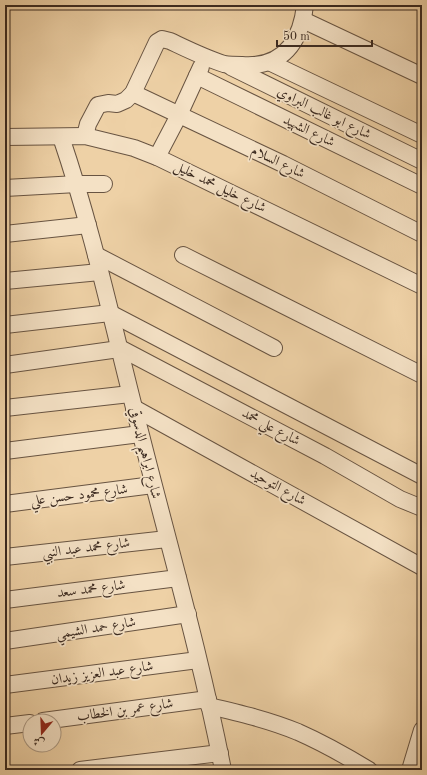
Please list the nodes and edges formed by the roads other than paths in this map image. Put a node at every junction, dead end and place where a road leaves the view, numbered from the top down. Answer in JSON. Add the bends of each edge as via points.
{"nodes":[{"id":1,"x":304,"y":12,"type":"edge"},
{"id":2,"x":206,"y":57,"type":"junction"},
{"id":3,"x":272,"y":63,"type":"junction"},
{"id":4,"x":225,"y":64,"type":"junction"},
{"id":5,"x":197,"y":76,"type":"junction"},
{"id":6,"x":422,"y":76,"type":"edge"},
{"id":7,"x":133,"y":93,"type":"junction"},
{"id":8,"x":179,"y":115,"type":"junction"},
{"id":9,"x":422,"y":135,"type":"edge"},
{"id":10,"x":85,"y":136,"type":"junction"},
{"id":11,"x":5,"y":137,"type":"edge"},
{"id":12,"x":61,"y":137,"type":"junction"},
{"id":13,"x":157,"y":157,"type":"junction"},
{"id":14,"x":422,"y":161,"type":"edge"},
{"id":15,"x":77,"y":184,"type":"junction"},
{"id":16,"x":104,"y":184,"type":"dead end"},
{"id":17,"x":422,"y":186,"type":"edge"},
{"id":18,"x":5,"y":188,"type":"edge"},
{"id":19,"x":88,"y":224,"type":"junction"},
{"id":20,"x":5,"y":234,"type":"edge"},
{"id":21,"x":422,"y":234,"type":"edge"},
{"id":22,"x":96,"y":255,"type":"junction"},
{"id":23,"x":183,"y":255,"type":"dead end"},
{"id":24,"x":100,"y":272,"type":"junction"},
{"id":25,"x":5,"y":281,"type":"edge"},
{"id":26,"x":422,"y":286,"type":"edge"},
{"id":27,"x":110,"y":313,"type":"junction"},
{"id":28,"x":5,"y":325,"type":"edge"},
{"id":29,"x":119,"y":348,"type":"junction"},
{"id":30,"x":274,"y":348,"type":"dead end"},
{"id":31,"x":5,"y":365,"type":"edge"},
{"id":32,"x":422,"y":375,"type":"edge"},
{"id":33,"x":132,"y":401,"type":"junction"},
{"id":34,"x":5,"y":408,"type":"edge"},
{"id":35,"x":140,"y":434,"type":"junction"},
{"id":36,"x":5,"y":451,"type":"edge"},
{"id":37,"x":422,"y":476,"type":"edge"},
{"id":38,"x":153,"y":485,"type":"junction"},
{"id":39,"x":5,"y":504,"type":"edge"},
{"id":40,"x":422,"y":508,"type":"edge"},
{"id":41,"x":167,"y":539,"type":"junction"},
{"id":42,"x":5,"y":557,"type":"edge"},
{"id":43,"x":422,"y":567,"type":"edge"},
{"id":44,"x":178,"y":578,"type":"junction"},
{"id":45,"x":5,"y":600,"type":"edge"},
{"id":46,"x":188,"y":614,"type":"junction"},
{"id":47,"x":5,"y":641,"type":"edge"},
{"id":48,"x":198,"y":660,"type":"junction"},
{"id":49,"x":5,"y":685,"type":"edge"},
{"id":50,"x":208,"y":702,"type":"junction"},
{"id":51,"x":62,"y":719,"type":"edge"},
{"id":52,"x":22,"y":724,"type":"edge"},
{"id":53,"x":5,"y":726,"type":"edge"},
{"id":54,"x":422,"y":730,"type":"edge"},
{"id":55,"x":220,"y":753,"type":"junction"},
{"id":56,"x":415,"y":763,"type":"edge"},
{"id":57,"x":80,"y":770,"type":"edge"},
{"id":58,"x":224,"y":770,"type":"edge"},
{"id":59,"x":369,"y":770,"type":"edge"}],
"edges":[{"from":1,"to":3,"type":"street","via":[[298,36],[289,49]]},
{"from":1,"to":6,"type":"street"},
{"from":2,"to":4,"type":"street"},
{"from":2,"to":5,"type":"street"},
{"from":2,"to":7,"type":"street","via":[[162,39],[157,42]]},
{"from":3,"to":4,"type":"street","via":[[250,66]]},
{"from":3,"to":9,"type":"street"},
{"from":4,"to":14,"type":"street","name":"شارع ابو غالب البراوي"},
{"from":5,"to":8,"type":"street"},
{"from":5,"to":17,"type":"street","name":"شارع الشهيد"},
{"from":7,"to":8,"type":"street","name":"شارع السلام"},
{"from":7,"to":10,"type":"street","via":[[118,104],[98,105]]},
{"from":8,"to":13,"type":"street"},
{"from":8,"to":21,"type":"street","name":"شارع السلام"},
{"from":10,"to":12,"type":"street","name":"شارع خليل محمد خليل"},
{"from":10,"to":13,"type":"street","name":"شارع خليل محمد خليل","via":[[134,148]]},
{"from":11,"to":12,"type":"street","name":"شارع خليل محمد خليل"},
{"from":12,"to":15,"type":"street","name":"شارع ابراهيم الدسوقي"},
{"from":13,"to":26,"type":"street","name":"شارع خليل محمد خليل"},
{"from":15,"to":16,"type":"street"},
{"from":15,"to":18,"type":"street"},
{"from":15,"to":19,"type":"street","name":"شارع ابراهيم الدسوقي"},
{"from":19,"to":20,"type":"street"},
{"from":19,"to":22,"type":"street","name":"شارع ابراهيم الدسوقي"},
{"from":22,"to":24,"type":"street","name":"شارع ابراهيم الدسوقي"},
{"from":22,"to":30,"type":"street"},
{"from":23,"to":32,"type":"street"},
{"from":24,"to":25,"type":"street"},
{"from":24,"to":27,"type":"street","name":"شارع ابراهيم الدسوقي"},
{"from":27,"to":28,"type":"street"},
{"from":27,"to":29,"type":"street","name":"شارع ابراهيم الدسوقي"},
{"from":27,"to":37,"type":"street"},
{"from":29,"to":31,"type":"street"},
{"from":29,"to":33,"type":"street","name":"شارع ابراهيم الدسوقي"},
{"from":29,"to":40,"type":"street","name":"شارع علي محمد","via":[[326,456],[400,499]]},
{"from":33,"to":34,"type":"street"},
{"from":33,"to":35,"type":"street","name":"شارع ابراهيم الدسوقي"},
{"from":33,"to":43,"type":"street","name":"شارع التوحيد"},
{"from":35,"to":36,"type":"street"},
{"from":35,"to":38,"type":"street","name":"شارع ابراهيم الدسوقي"},
{"from":38,"to":39,"type":"street","name":"شارع محمود حسن علي"},
{"from":38,"to":41,"type":"street","name":"شارع ابراهيم الدسوقي"},
{"from":41,"to":42,"type":"street","name":"شارع محمد عبد النبي"},
{"from":41,"to":44,"type":"street","name":"شارع ابراهيم الدسوقي"},
{"from":44,"to":45,"type":"street","name":"شارع محمد سعد"},
{"from":44,"to":46,"type":"street","name":"شارع ابراهيم الدسوقي"},
{"from":46,"to":47,"type":"street","name":"شارع حمد الشيمي"},
{"from":46,"to":48,"type":"street","name":"شارع ابراهيم الدسوقي"},
{"from":48,"to":49,"type":"street","name":"شارع عبد العزيز زيدان"},
{"from":48,"to":50,"type":"street","name":"شارع ابراهيم الدسوقي"},
{"from":50,"to":51,"type":"street","name":"شارع عمر بن الخطاب"},
{"from":50,"to":55,"type":"street","name":"شارع ابراهيم الدسوقي"},
{"from":50,"to":59,"type":"street","via":[[297,732]]},
{"from":52,"to":53,"type":"street"},
{"from":54,"to":56,"type":"street"},
{"from":55,"to":57,"type":"street"},
{"from":55,"to":58,"type":"street","name":"شارع ابراهيم الدسوقي"}]}
